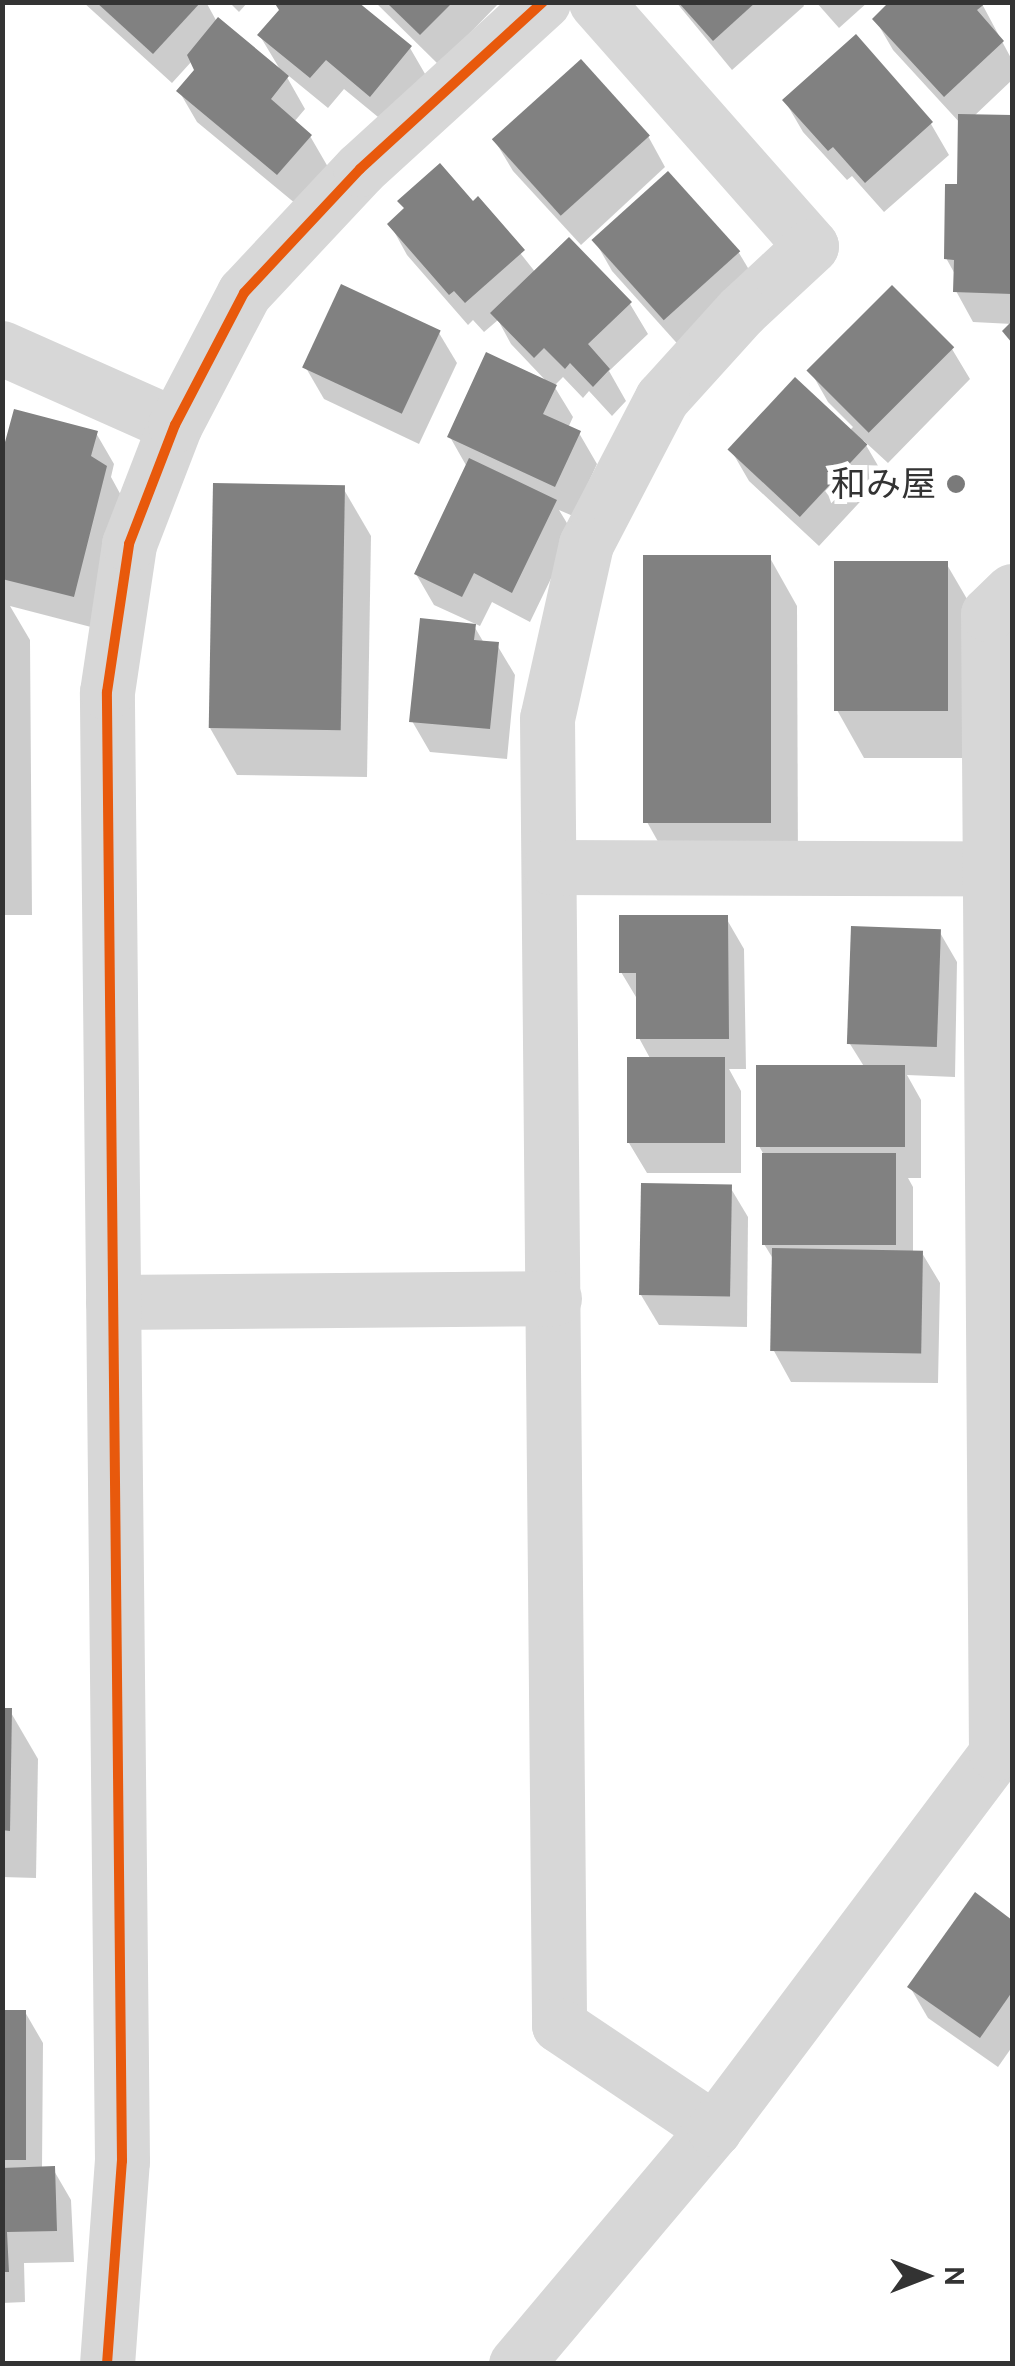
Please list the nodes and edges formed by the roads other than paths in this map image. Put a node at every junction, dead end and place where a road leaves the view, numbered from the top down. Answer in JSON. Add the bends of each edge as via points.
{"nodes":[{"id":1,"x":544,"y":2,"type":"edge"},
{"id":2,"x":596,"y":2,"type":"edge"},
{"id":3,"x":2,"y":348,"type":"edge"},
{"id":4,"x":175,"y":425,"type":"junction"},
{"id":5,"x":1012,"y":591,"type":"edge"},
{"id":6,"x":550,"y":867,"type":"junction"},
{"id":7,"x":1000,"y":868,"type":"edge"},
{"id":8,"x":1002,"y":1294,"type":"edge"},
{"id":9,"x":554,"y":1298,"type":"junction"},
{"id":10,"x":113,"y":1302,"type":"junction"},
{"id":11,"x":714,"y":2129,"type":"junction"},
{"id":12,"x":107,"y":2364,"type":"edge"},
{"id":13,"x":516,"y":2364,"type":"edge"}],
"edges":[{"from":1,"to":4,"type":"street","via":[[360,169],[244,293]]},
{"from":2,"to":6,"type":"street","via":[[812,246],[662,398],[586,544],[547,718]]},
{"from":3,"to":4,"type":"street"},
{"from":4,"to":10,"type":"street","via":[[129,544],[107,692]]},
{"from":5,"to":7,"type":"street","via":[[988,614]]},
{"from":6,"to":7,"type":"street"},
{"from":6,"to":9,"type":"street"},
{"from":7,"to":8,"type":"street"},
{"from":8,"to":11,"type":"street","via":[[996,1754]]},
{"from":9,"to":10,"type":"street"},
{"from":9,"to":11,"type":"street","via":[[559,2026]]},
{"from":10,"to":12,"type":"street","via":[[122,2161]]},
{"from":11,"to":13,"type":"street"}]}
